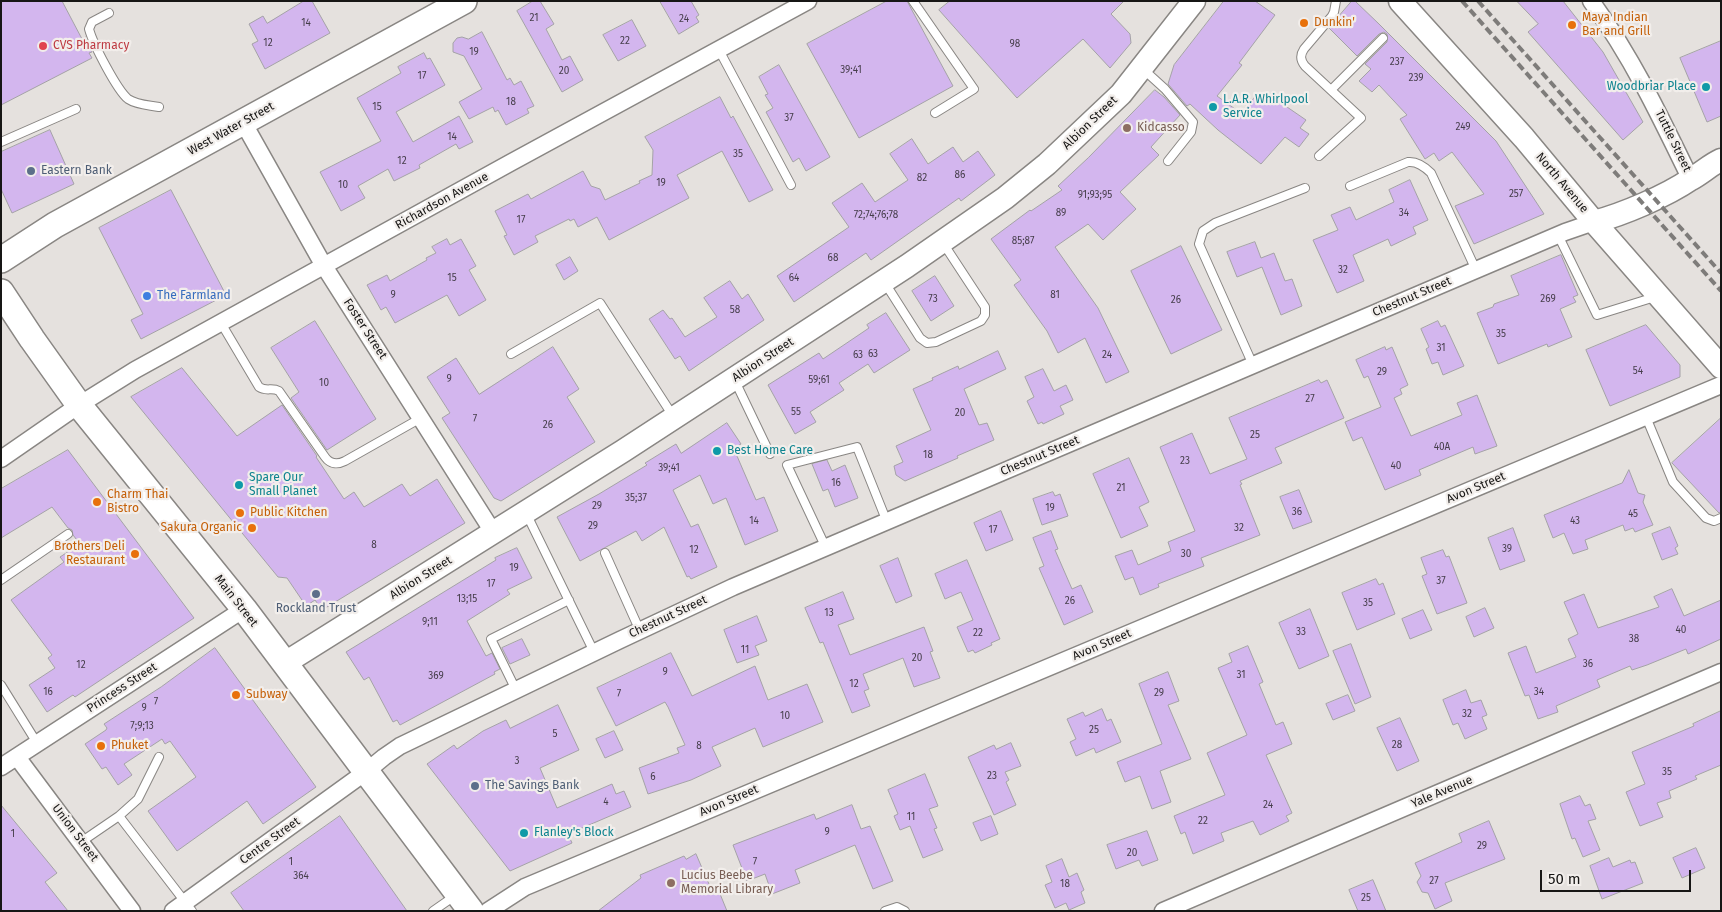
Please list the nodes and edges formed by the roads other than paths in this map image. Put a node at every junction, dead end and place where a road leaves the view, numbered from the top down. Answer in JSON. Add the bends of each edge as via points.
{"nodes":[{"id":1,"x":464,"y":1,"type":"edge"},
{"id":2,"x":808,"y":1,"type":"edge"},
{"id":3,"x":913,"y":1,"type":"edge"},
{"id":4,"x":1194,"y":1,"type":"edge"},
{"id":5,"x":1336,"y":1,"type":"edge"},
{"id":6,"x":1400,"y":1,"type":"edge"},
{"id":7,"x":1591,"y":1,"type":"edge"},
{"id":8,"x":109,"y":13,"type":"dead end"},
{"id":9,"x":1383,"y":38,"type":"dead end"},
{"id":10,"x":719,"y":50,"type":"junction"},
{"id":11,"x":1142,"y":68,"type":"junction"},
{"id":12,"x":1331,"y":90,"type":"junction"},
{"id":13,"x":159,"y":107,"type":"dead end"},
{"id":14,"x":76,"y":109,"type":"dead end"},
{"id":15,"x":935,"y":113,"type":"dead end"},
{"id":16,"x":244,"y":122,"type":"junction"},
{"id":17,"x":1,"y":142,"type":"edge"},
{"id":18,"x":1319,"y":156,"type":"dead end"},
{"id":19,"x":1721,"y":160,"type":"edge"},
{"id":20,"x":1168,"y":161,"type":"dead end"},
{"id":21,"x":1691,"y":180,"type":"junction"},
{"id":22,"x":791,"y":185,"type":"dead end"},
{"id":23,"x":1350,"y":186,"type":"dead end"},
{"id":24,"x":1305,"y":188,"type":"dead end"},
{"id":25,"x":1594,"y":222,"type":"junction"},
{"id":26,"x":1558,"y":235,"type":"junction"},
{"id":27,"x":943,"y":243,"type":"junction"},
{"id":28,"x":1,"y":260,"type":"edge"},
{"id":29,"x":324,"y":266,"type":"junction"},
{"id":30,"x":1476,"y":270,"type":"junction"},
{"id":31,"x":884,"y":281,"type":"junction"},
{"id":32,"x":1,"y":292,"type":"edge"},
{"id":33,"x":1659,"y":296,"type":"junction"},
{"id":34,"x":221,"y":323,"type":"junction"},
{"id":35,"x":511,"y":354,"type":"dead end"},
{"id":36,"x":1253,"y":365,"type":"junction"},
{"id":37,"x":1721,"y":367,"type":"edge"},
{"id":38,"x":734,"y":379,"type":"junction"},
{"id":39,"x":1721,"y":385,"type":"edge"},
{"id":40,"x":79,"y":405,"type":"junction"},
{"id":41,"x":1646,"y":416,"type":"junction"},
{"id":42,"x":674,"y":417,"type":"junction"},
{"id":43,"x":421,"y":418,"type":"junction"},
{"id":44,"x":770,"y":454,"type":"dead end"},
{"id":45,"x":1,"y":459,"type":"edge"},
{"id":46,"x":526,"y":511,"type":"junction"},
{"id":47,"x":1721,"y":518,"type":"edge"},
{"id":48,"x":887,"y":522,"type":"junction"},
{"id":49,"x":493,"y":532,"type":"junction"},
{"id":50,"x":68,"y":534,"type":"dead end"},
{"id":51,"x":826,"y":548,"type":"junction"},
{"id":52,"x":605,"y":553,"type":"dead end"},
{"id":53,"x":1,"y":580,"type":"edge"},
{"id":54,"x":569,"y":600,"type":"junction"},
{"id":55,"x":244,"y":609,"type":"junction"},
{"id":56,"x":640,"y":630,"type":"junction"},
{"id":57,"x":594,"y":652,"type":"junction"},
{"id":58,"x":285,"y":663,"type":"junction"},
{"id":59,"x":1721,"y":672,"type":"edge"},
{"id":60,"x":1,"y":686,"type":"edge"},
{"id":61,"x":516,"y":690,"type":"junction"},
{"id":62,"x":37,"y":743,"type":"junction"},
{"id":63,"x":17,"y":756,"type":"junction"},
{"id":64,"x":159,"y":757,"type":"dead end"},
{"id":65,"x":1,"y":766,"type":"edge"},
{"id":66,"x":367,"y":771,"type":"junction"},
{"id":67,"x":119,"y":816,"type":"junction"},
{"id":68,"x":81,"y":842,"type":"junction"},
{"id":69,"x":465,"y":902,"type":"edge"},
{"id":70,"x":183,"y":908,"type":"edge"},
{"id":71,"x":132,"y":911,"type":"edge"},
{"id":72,"x":433,"y":911,"type":"edge"},
{"id":73,"x":488,"y":911,"type":"edge"},
{"id":74,"x":885,"y":911,"type":"edge"},
{"id":75,"x":905,"y":911,"type":"edge"},
{"id":76,"x":1163,"y":911,"type":"edge"}],
"edges":[{"from":1,"to":16,"type":"main road","name":"West Water Street"},
{"from":2,"to":10,"type":"street","name":"Richardson Avenue"},
{"from":3,"to":15,"type":"lane","via":[[974,89]]},
{"from":4,"to":11,"type":"street","name":"Albion Street"},
{"from":5,"to":12,"type":"lane","via":[[1334,12],[1301,57],[1304,66]]},
{"from":6,"to":25,"type":"street","name":"North Avenue","via":[[1524,138]]},
{"from":7,"to":21,"type":"street","name":"Tuttle Street","via":[[1645,86]]},
{"from":8,"to":13,"type":"lane","via":[[91,23],[89,29],[116,82],[130,100]]},
{"from":9,"to":12,"type":"lane"},
{"from":10,"to":22,"type":"lane"},
{"from":10,"to":29,"type":"street","name":"Richardson Avenue"},
{"from":11,"to":20,"type":"lane","via":[[1193,122],[1192,132]]},
{"from":11,"to":27,"type":"street","name":"Albion Street","via":[[1115,100],[1047,164]]},
{"from":12,"to":18,"type":"lane","via":[[1361,118]]},
{"from":14,"to":17,"type":"lane"},
{"from":16,"to":28,"type":"main road","name":"West Water Street","via":[[55,225]]},
{"from":16,"to":29,"type":"street","name":"Foster Street"},
{"from":19,"to":21,"type":"street","name":"Chestnut Street"},
{"from":21,"to":25,"type":"street","name":"Chestnut Street","via":[[1618,215]]},
{"from":23,"to":30,"type":"lane","via":[[1408,162],[1427,169]]},
{"from":24,"to":36,"type":"lane","via":[[1214,223],[1203,231],[1198,244]]},
{"from":25,"to":26,"type":"street","name":"Chestnut Street"},
{"from":25,"to":33,"type":"street","name":"North Avenue"},
{"from":26,"to":30,"type":"street","name":"Chestnut Street"},
{"from":26,"to":33,"type":"lane","via":[[1598,315]]},
{"from":27,"to":31,"type":"street","name":"Albion Street"},
{"from":27,"to":31,"type":"lane","via":[[985,307],[981,322],[927,343],[920,338]]},
{"from":29,"to":34,"type":"street","name":"Richardson Avenue"},
{"from":29,"to":43,"type":"street","name":"Foster Street"},
{"from":30,"to":36,"type":"street","name":"Chestnut Street"},
{"from":31,"to":38,"type":"street","name":"Albion Street"},
{"from":32,"to":40,"type":"main road","name":"Main Street"},
{"from":33,"to":37,"type":"street","name":"North Avenue"},
{"from":34,"to":40,"type":"street","name":"Richardson Avenue"},
{"from":34,"to":43,"type":"lane","via":[[259,387],[279,391],[331,462],[345,461]]},
{"from":35,"to":42,"type":"lane","via":[[600,302]]},
{"from":36,"to":48,"type":"street","name":"Chestnut Street"},
{"from":38,"to":42,"type":"street","name":"Albion Street"},
{"from":38,"to":44,"type":"lane"},
{"from":39,"to":41,"type":"street","name":"Avon Street"},
{"from":40,"to":45,"type":"street","name":"Richardson Avenue"},
{"from":40,"to":55,"type":"main road","name":"Main Street"},
{"from":41,"to":47,"type":"lane","via":[[1673,482],[1706,518],[1712,521]]},
{"from":41,"to":73,"type":"street","name":"Avon Street","via":[[525,887]]},
{"from":42,"to":46,"type":"street","name":"Albion Street"},
{"from":43,"to":49,"type":"street","name":"Foster Street"},
{"from":46,"to":49,"type":"street","name":"Albion Street"},
{"from":46,"to":54,"type":"lane"},
{"from":48,"to":51,"type":"street","name":"Chestnut Street"},
{"from":48,"to":51,"type":"lane","via":[[857,447],[787,464]]},
{"from":49,"to":58,"type":"street","name":"Albion Street"},
{"from":50,"to":53,"type":"lane"},
{"from":51,"to":56,"type":"street","name":"Chestnut Street"},
{"from":52,"to":56,"type":"lane"},
{"from":54,"to":57,"type":"lane"},
{"from":54,"to":61,"type":"lane","via":[[492,639]]},
{"from":55,"to":58,"type":"main road","name":"Main Street"},
{"from":55,"to":62,"type":"street","name":"Princess Street"},
{"from":56,"to":57,"type":"street","name":"Chestnut Street"},
{"from":57,"to":61,"type":"street","name":"Chestnut Street"},
{"from":58,"to":66,"type":"main road","name":"Main Street"},
{"from":59,"to":76,"type":"street","name":"Yale Avenue"},
{"from":60,"to":62,"type":"lane"},
{"from":61,"to":66,"type":"street","name":"Chestnut Street","via":[[396,748]]},
{"from":62,"to":63,"type":"street","name":"Princess Street"},
{"from":63,"to":65,"type":"street","name":"Princess Street"},
{"from":63,"to":68,"type":"street","name":"Union Street"},
{"from":64,"to":67,"type":"lane","via":[[138,799]]},
{"from":66,"to":69,"type":"main road","name":"Main Street"},
{"from":66,"to":70,"type":"street","name":"Centre Street"},
{"from":67,"to":68,"type":"lane"},
{"from":67,"to":70,"type":"lane"},
{"from":68,"to":71,"type":"street","name":"Union Street"},
{"from":69,"to":72,"type":"lane"},
{"from":74,"to":75,"type":"lane","via":[[897,907]]}]}
